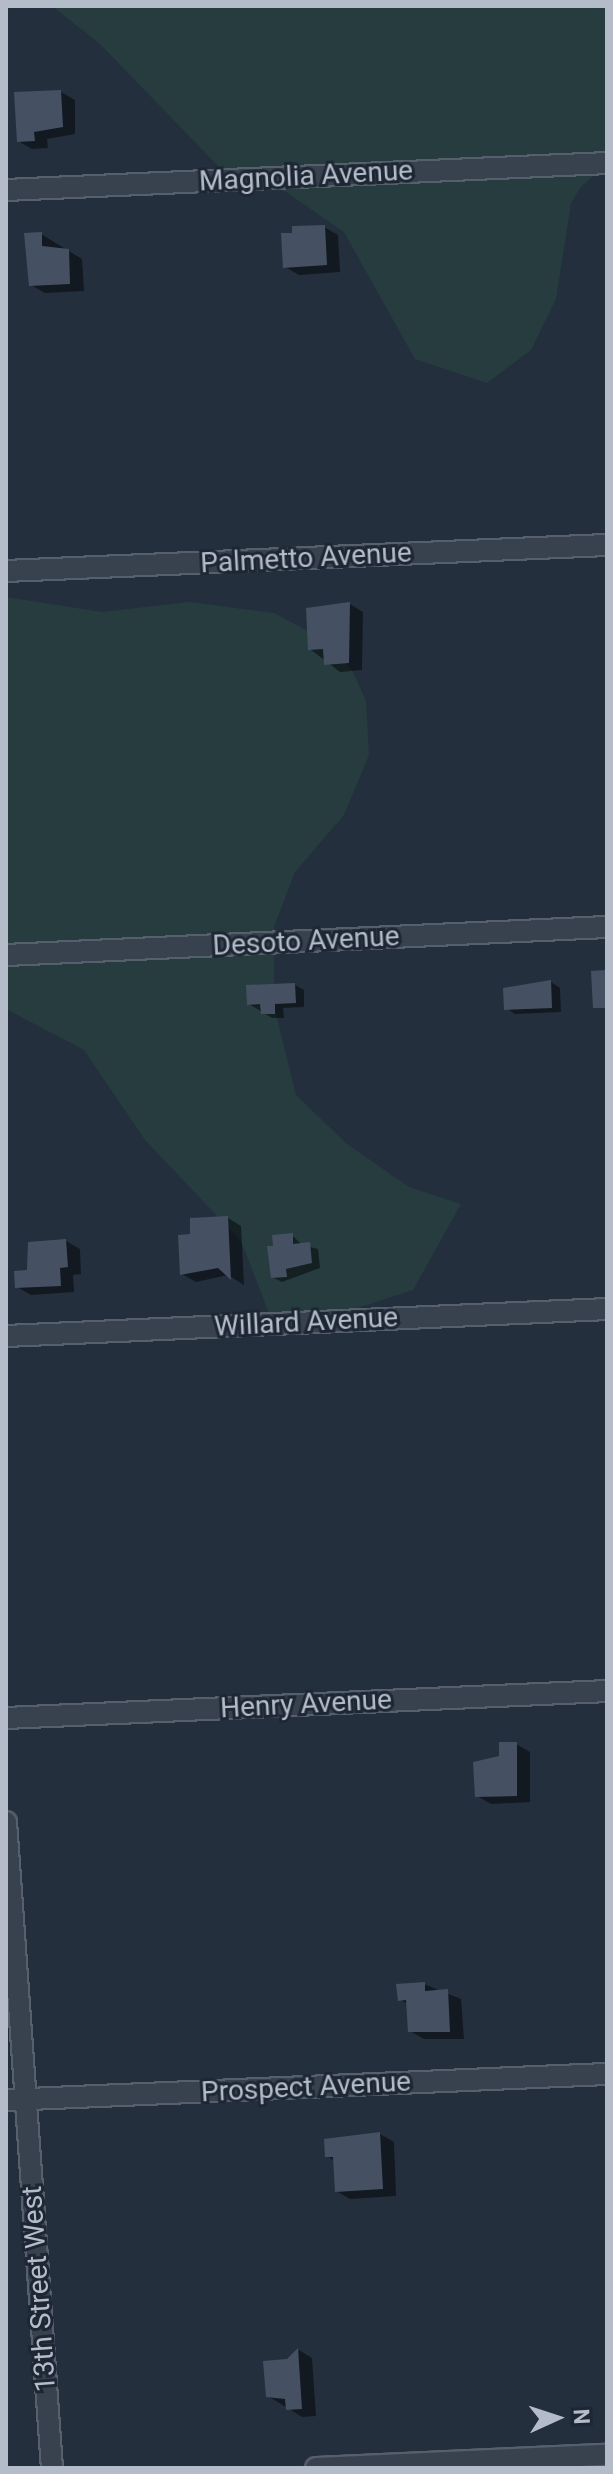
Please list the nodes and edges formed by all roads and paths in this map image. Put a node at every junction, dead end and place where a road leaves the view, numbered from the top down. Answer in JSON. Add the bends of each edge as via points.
{"nodes":[{"id":1,"x":607,"y":163,"type":"edge"},
{"id":2,"x":6,"y":190,"type":"edge"},
{"id":3,"x":607,"y":545,"type":"edge"},
{"id":4,"x":6,"y":571,"type":"edge"},
{"id":5,"x":607,"y":927,"type":"edge"},
{"id":6,"x":6,"y":955,"type":"edge"},
{"id":7,"x":607,"y":1309,"type":"edge"},
{"id":8,"x":6,"y":1336,"type":"edge"},
{"id":9,"x":607,"y":1691,"type":"edge"},
{"id":10,"x":6,"y":1718,"type":"edge"},
{"id":11,"x":6,"y":1822,"type":"edge"},
{"id":12,"x":607,"y":2074,"type":"edge"},
{"id":13,"x":16,"y":2100,"type":"edge"},
{"id":14,"x":607,"y":2455,"type":"edge"},
{"id":15,"x":52,"y":2468,"type":"edge"},
{"id":16,"x":316,"y":2468,"type":"edge"}],
"edges":[{"from":1,"to":2,"type":"street","name":"Magnolia Avenue"},
{"from":3,"to":4,"type":"street","name":"Palmetto Avenue"},
{"from":5,"to":6,"type":"street","name":"Desoto Avenue"},
{"from":7,"to":8,"type":"street","name":"Willard Avenue"},
{"from":9,"to":10,"type":"street","name":"Henry Avenue"},
{"from":11,"to":13,"type":"street","name":"13th Street West"},
{"from":12,"to":13,"type":"street","name":"Prospect Avenue"},
{"from":13,"to":15,"type":"street","name":"13th Street West"},
{"from":14,"to":16,"type":"street"}]}
